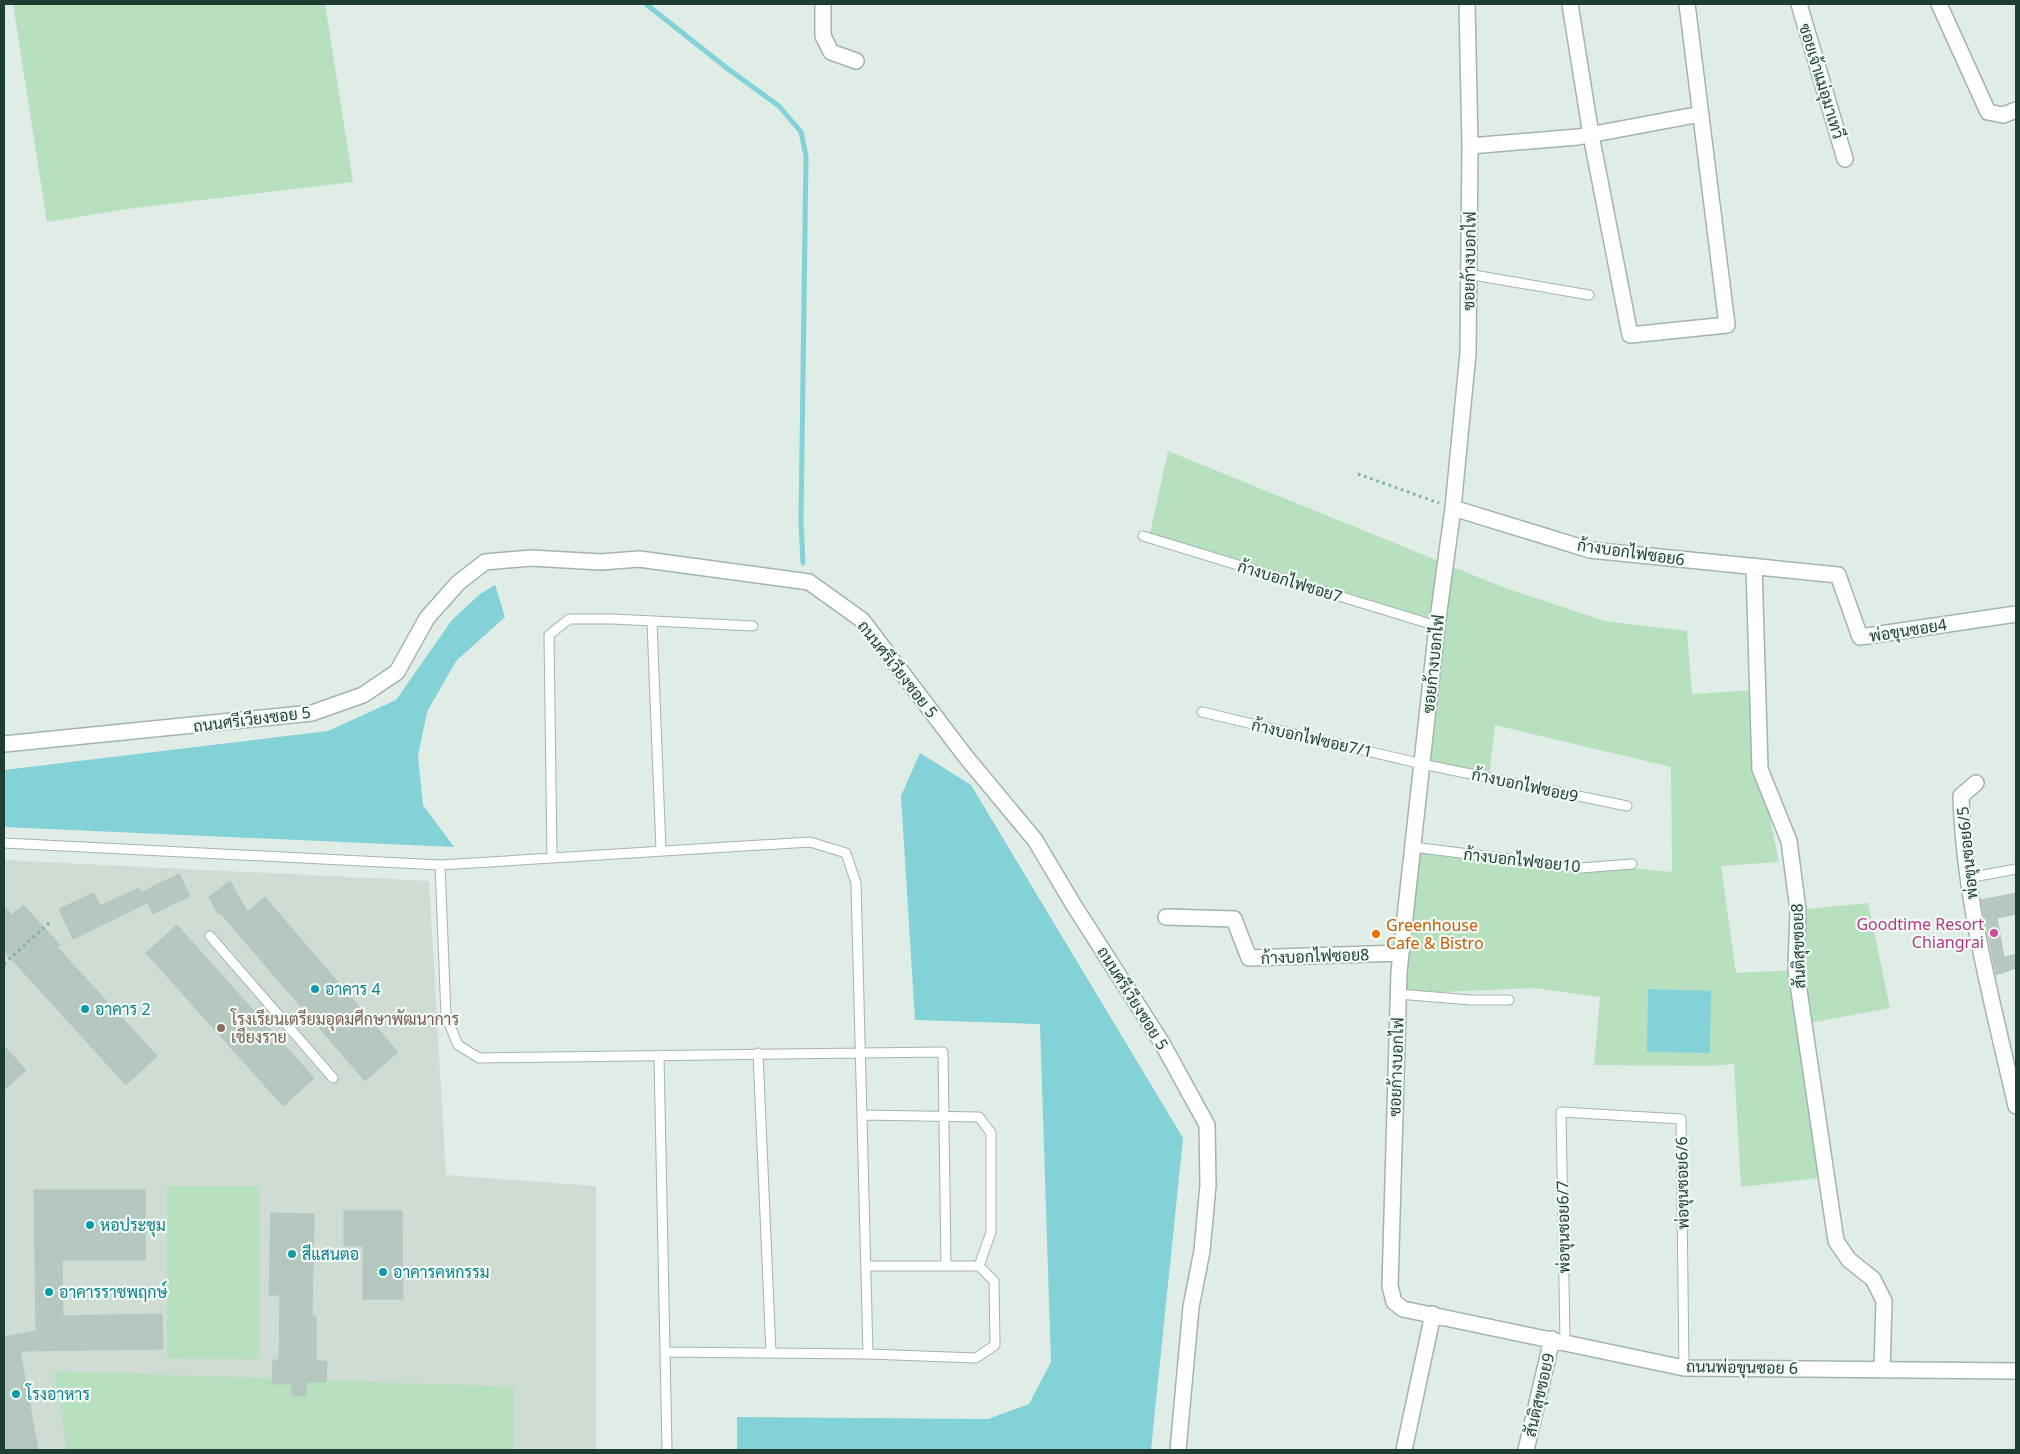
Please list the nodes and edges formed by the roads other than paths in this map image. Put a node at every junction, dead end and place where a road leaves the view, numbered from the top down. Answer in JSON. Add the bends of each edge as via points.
{"nodes":[{"id":1,"x":823,"y":4,"type":"edge"},
{"id":2,"x":1467,"y":4,"type":"edge"},
{"id":3,"x":1570,"y":4,"type":"edge"},
{"id":4,"x":1687,"y":4,"type":"edge"},
{"id":5,"x":1798,"y":4,"type":"edge"},
{"id":6,"x":1939,"y":4,"type":"edge"},
{"id":7,"x":856,"y":61,"type":"dead end"},
{"id":8,"x":2016,"y":110,"type":"edge"},
{"id":9,"x":1701,"y":114,"type":"junction"},
{"id":10,"x":1591,"y":135,"type":"junction"},
{"id":11,"x":1470,"y":146,"type":"junction"},
{"id":12,"x":1845,"y":158,"type":"dead end"},
{"id":13,"x":1468,"y":274,"type":"junction"},
{"id":14,"x":1588,"y":295,"type":"dead end"},
{"id":15,"x":1453,"y":508,"type":"junction"},
{"id":16,"x":1143,"y":536,"type":"dead end"},
{"id":17,"x":1754,"y":566,"type":"junction"},
{"id":18,"x":2016,"y":614,"type":"edge"},
{"id":19,"x":652,"y":622,"type":"junction"},
{"id":20,"x":753,"y":626,"type":"dead end"},
{"id":21,"x":1437,"y":626,"type":"junction"},
{"id":22,"x":1202,"y":712,"type":"dead end"},
{"id":23,"x":4,"y":744,"type":"edge"},
{"id":24,"x":1422,"y":764,"type":"junction"},
{"id":25,"x":1976,"y":783,"type":"dead end"},
{"id":26,"x":1628,"y":806,"type":"dead end"},
{"id":27,"x":4,"y":843,"type":"edge"},
{"id":28,"x":1413,"y":847,"type":"junction"},
{"id":29,"x":661,"y":851,"type":"junction"},
{"id":30,"x":552,"y":858,"type":"junction"},
{"id":31,"x":1632,"y":864,"type":"dead end"},
{"id":32,"x":440,"y":866,"type":"junction"},
{"id":33,"x":2016,"y":869,"type":"edge"},
{"id":34,"x":1968,"y":878,"type":"junction"},
{"id":35,"x":1166,"y":917,"type":"dead end"},
{"id":36,"x":210,"y":936,"type":"dead end"},
{"id":37,"x":1401,"y":953,"type":"junction"},
{"id":38,"x":1398,"y":994,"type":"junction"},
{"id":39,"x":1509,"y":1000,"type":"dead end"},
{"id":40,"x":860,"y":1052,"type":"junction"},
{"id":41,"x":758,"y":1054,"type":"junction"},
{"id":42,"x":659,"y":1055,"type":"junction"},
{"id":43,"x":333,"y":1078,"type":"dead end"},
{"id":44,"x":2016,"y":1106,"type":"edge"},
{"id":45,"x":1561,"y":1112,"type":"joint"},
{"id":46,"x":862,"y":1115,"type":"junction"},
{"id":47,"x":944,"y":1115,"type":"junction"},
{"id":48,"x":866,"y":1266,"type":"junction"},
{"id":49,"x":946,"y":1266,"type":"junction"},
{"id":50,"x":979,"y":1266,"type":"junction"},
{"id":51,"x":1414,"y":1310,"type":"joint"},
{"id":52,"x":1433,"y":1314,"type":"junction"},
{"id":53,"x":1559,"y":1341,"type":"junction"},
{"id":54,"x":665,"y":1352,"type":"junction"},
{"id":55,"x":771,"y":1353,"type":"junction"},
{"id":56,"x":868,"y":1354,"type":"junction"},
{"id":57,"x":1684,"y":1368,"type":"junction"},
{"id":58,"x":1882,"y":1370,"type":"junction"},
{"id":59,"x":2016,"y":1371,"type":"edge"},
{"id":60,"x":667,"y":1450,"type":"edge"},
{"id":61,"x":1178,"y":1450,"type":"edge"},
{"id":62,"x":1404,"y":1450,"type":"edge"},
{"id":63,"x":1526,"y":1450,"type":"edge"}],
"edges":[{"from":1,"to":7,"type":"street","via":[[822,36],[830,52]]},
{"from":2,"to":11,"type":"street","name":"ซอยก้างบอกไฟ"},
{"from":3,"to":10,"type":"street"},
{"from":4,"to":9,"type":"street"},
{"from":5,"to":12,"type":"street","name":"ซอยเจ้าแม่อุมาเทวี"},
{"from":6,"to":8,"type":"street","via":[[1988,112],[2003,115]]},
{"from":9,"to":10,"type":"street"},
{"from":9,"to":10,"type":"street","via":[[1727,325],[1630,334]]},
{"from":10,"to":11,"type":"street"},
{"from":11,"to":13,"type":"street","name":"ซอยก้างบอกไฟ"},
{"from":13,"to":14,"type":"lane"},
{"from":13,"to":15,"type":"street","name":"ซอยก้างบอกไฟ","via":[[1468,353]]},
{"from":15,"to":17,"type":"street","name":"ก้างบอกไฟซอย6","via":[[1590,550]]},
{"from":15,"to":21,"type":"street","name":"ซอยก้างบอกไฟ"},
{"from":16,"to":21,"type":"lane","name":"ก้างบอกไฟซอย7"},
{"from":17,"to":18,"type":"street","name":"พ่อขุนซอย4","via":[[1838,575],[1860,637]]},
{"from":17,"to":58,"type":"street","name":"สันติสุขซอย8","via":[[1760,769],[1789,841],[1798,910],[1796,970],[1836,1241],[1849,1260],[1873,1279],[1884,1301]]},
{"from":19,"to":20,"type":"lane"},
{"from":19,"to":29,"type":"lane"},
{"from":19,"to":30,"type":"lane","via":[[612,618],[569,619],[549,635]]},
{"from":21,"to":24,"type":"street","name":"ซอยก้างบอกไฟ"},
{"from":22,"to":24,"type":"lane","name":"ก้างบอกไฟซอย7/1"},
{"from":23,"to":61,"type":"street","name":"ถนนศรีเวียงซอย 5","via":[[312,713],[363,695],[397,672],[428,618],[458,583],[485,562],[530,558],[602,562],[639,559],[809,582],[862,620],[966,758],[1035,840],[1156,1034],[1208,1125],[1208,1185],[1203,1242],[1191,1307]]},
{"from":24,"to":26,"type":"lane","name":"ก้างบอกไฟซอย9"},
{"from":24,"to":28,"type":"street","name":"ซอยก้างบอกไฟ"},
{"from":25,"to":34,"type":"street","name":"พ่อขุนซอย6/5","via":[[1961,796]]},
{"from":27,"to":32,"type":"lane"},
{"from":28,"to":31,"type":"lane","name":"ก้างบอกไฟซอย10","via":[[1582,868]]},
{"from":28,"to":37,"type":"street","name":"ซอยก้างบอกไฟ"},
{"from":29,"to":30,"type":"lane"},
{"from":29,"to":40,"type":"lane","via":[[810,842],[846,853],[856,883]]},
{"from":30,"to":32,"type":"lane"},
{"from":32,"to":42,"type":"lane","via":[[446,1016],[458,1045],[479,1058]]},
{"from":33,"to":34,"type":"lane"},
{"from":34,"to":44,"type":"street","name":"พ่อขุนซอย6/5"},
{"from":35,"to":37,"type":"street","name":"ก้างบอกไฟซอย8","via":[[1234,919],[1249,958]]},
{"from":36,"to":43,"type":"lane"},
{"from":37,"to":38,"type":"street","name":"ซอยก้างบอกไฟ"},
{"from":38,"to":39,"type":"lane"},
{"from":38,"to":51,"type":"street","name":"ซอยก้างบอกไฟ","via":[[1390,1286],[1394,1302],[1403,1309]]},
{"from":40,"to":41,"type":"lane"},
{"from":40,"to":46,"type":"lane"},
{"from":40,"to":47,"type":"lane","via":[[943,1052]]},
{"from":41,"to":42,"type":"lane"},
{"from":41,"to":55,"type":"lane"},
{"from":42,"to":54,"type":"lane"},
{"from":45,"to":53,"type":"lane","name":"พ่อขุนซอย6/7"},
{"from":45,"to":57,"type":"lane","name":"พ่อขุนซอย6/6","via":[[1681,1119]]},
{"from":46,"to":47,"type":"lane"},
{"from":46,"to":48,"type":"lane"},
{"from":47,"to":49,"type":"lane"},
{"from":47,"to":50,"type":"lane","via":[[979,1117],[991,1132],[991,1232]]},
{"from":48,"to":49,"type":"lane"},
{"from":48,"to":56,"type":"lane"},
{"from":49,"to":50,"type":"lane"},
{"from":50,"to":56,"type":"lane","via":[[994,1281],[994,1345],[976,1358]]},
{"from":51,"to":52,"type":"street","name":"ถนนพ่อขุนซอย 6"},
{"from":52,"to":53,"type":"street","name":"ถนนพ่อขุนซอย 6"},
{"from":52,"to":62,"type":"street"},
{"from":53,"to":57,"type":"street","name":"ถนนพ่อขุนซอย 6"},
{"from":53,"to":63,"type":"street","name":"สันติสุขซอย9"},
{"from":54,"to":55,"type":"lane"},
{"from":54,"to":60,"type":"lane"},
{"from":55,"to":56,"type":"lane"},
{"from":57,"to":58,"type":"street","name":"ถนนพ่อขุนซอย 6"},
{"from":58,"to":59,"type":"street","name":"ถนนพ่อขุนซอย 6"}]}
